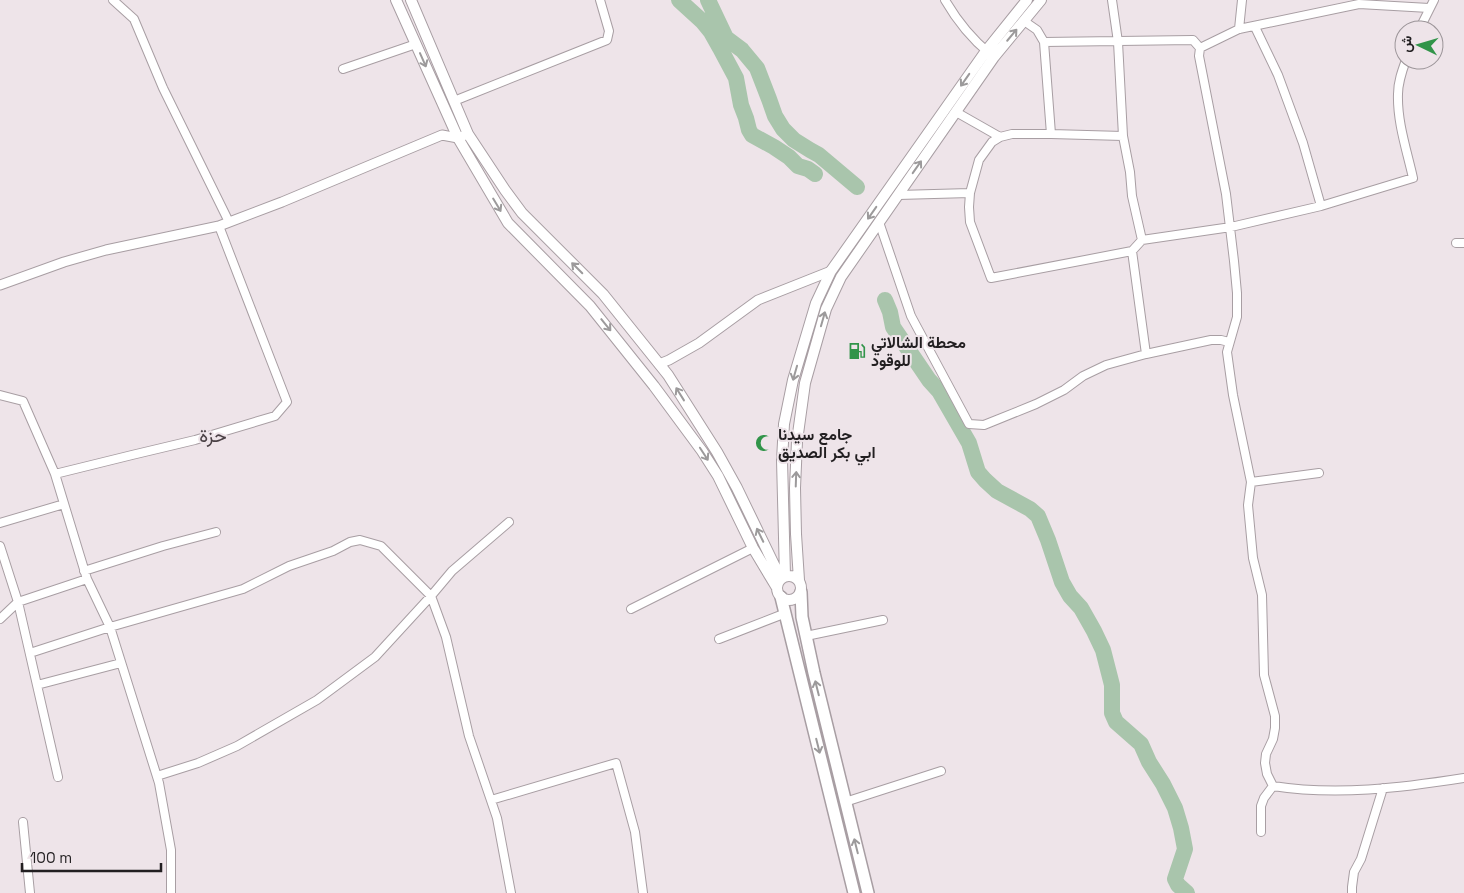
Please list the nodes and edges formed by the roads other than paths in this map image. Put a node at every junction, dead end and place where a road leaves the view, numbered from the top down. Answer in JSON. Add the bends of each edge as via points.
{"nodes":[{"id":1,"x":114,"y":0,"type":"edge"},
{"id":2,"x":396,"y":0,"type":"edge"},
{"id":3,"x":411,"y":0,"type":"edge"},
{"id":4,"x":600,"y":0,"type":"edge"},
{"id":5,"x":945,"y":0,"type":"edge"},
{"id":6,"x":1027,"y":0,"type":"edge"},
{"id":7,"x":1041,"y":0,"type":"edge"},
{"id":8,"x":1112,"y":0,"type":"edge"},
{"id":9,"x":1242,"y":0,"type":"edge"},
{"id":10,"x":1434,"y":0,"type":"edge"},
{"id":11,"x":1429,"y":8,"type":"junction"},
{"id":12,"x":1424,"y":20,"type":"edge"},
{"id":13,"x":1024,"y":21,"type":"junction"},
{"id":14,"x":1255,"y":26,"type":"junction"},
{"id":15,"x":1239,"y":29,"type":"junction"},
{"id":16,"x":1044,"y":42,"type":"junction"},
{"id":17,"x":1118,"y":42,"type":"junction"},
{"id":18,"x":416,"y":44,"type":"junction"},
{"id":19,"x":1200,"y":48,"type":"junction"},
{"id":20,"x":990,"y":54,"type":"junction"},
{"id":21,"x":343,"y":69,"type":"dead end"},
{"id":22,"x":1403,"y":70,"type":"edge"},
{"id":23,"x":454,"y":101,"type":"junction"},
{"id":24,"x":956,"y":112,"type":"junction"},
{"id":25,"x":461,"y":116,"type":"junction"},
{"id":26,"x":451,"y":122,"type":"junction"},
{"id":27,"x":468,"y":134,"type":"junction"},
{"id":28,"x":1051,"y":134,"type":"junction"},
{"id":29,"x":442,"y":135,"type":"junction"},
{"id":30,"x":1123,"y":136,"type":"junction"},
{"id":31,"x":1000,"y":137,"type":"junction"},
{"id":32,"x":458,"y":138,"type":"junction"},
{"id":33,"x":970,"y":193,"type":"junction"},
{"id":34,"x":898,"y":195,"type":"junction"},
{"id":35,"x":1321,"y":206,"type":"junction"},
{"id":36,"x":229,"y":222,"type":"junction"},
{"id":37,"x":879,"y":222,"type":"junction"},
{"id":38,"x":219,"y":226,"type":"junction"},
{"id":39,"x":1231,"y":227,"type":"junction"},
{"id":40,"x":1142,"y":240,"type":"junction"},
{"id":41,"x":1132,"y":251,"type":"junction"},
{"id":42,"x":830,"y":271,"type":"junction"},
{"id":43,"x":0,"y":285,"type":"edge"},
{"id":44,"x":1229,"y":342,"type":"junction"},
{"id":45,"x":1146,"y":354,"type":"junction"},
{"id":46,"x":658,"y":364,"type":"junction"},
{"id":47,"x":0,"y":395,"type":"edge"},
{"id":48,"x":1319,"y":473,"type":"dead end"},
{"id":49,"x":55,"y":474,"type":"junction"},
{"id":50,"x":1252,"y":482,"type":"junction"},
{"id":51,"x":64,"y":504,"type":"junction"},
{"id":52,"x":509,"y":522,"type":"dead end"},
{"id":53,"x":0,"y":523,"type":"edge"},
{"id":54,"x":216,"y":532,"type":"dead end"},
{"id":55,"x":0,"y":546,"type":"edge"},
{"id":56,"x":752,"y":548,"type":"junction"},
{"id":57,"x":84,"y":570,"type":"junction"},
{"id":58,"x":87,"y":579,"type":"junction"},
{"id":59,"x":799,"y":580,"type":"junction"},
{"id":60,"x":781,"y":585,"type":"junction"},
{"id":61,"x":801,"y":592,"type":"junction"},
{"id":62,"x":431,"y":596,"type":"junction"},
{"id":63,"x":18,"y":602,"type":"junction"},
{"id":64,"x":632,"y":610,"type":"dead end"},
{"id":65,"x":786,"y":613,"type":"junction"},
{"id":66,"x":0,"y":619,"type":"edge"},
{"id":67,"x":883,"y":620,"type":"dead end"},
{"id":68,"x":110,"y":626,"type":"junction"},
{"id":69,"x":806,"y":636,"type":"junction"},
{"id":70,"x":720,"y":639,"type":"dead end"},
{"id":71,"x":30,"y":653,"type":"junction"},
{"id":72,"x":121,"y":662,"type":"junction"},
{"id":73,"x":37,"y":684,"type":"junction"},
{"id":74,"x":940,"y":771,"type":"dead end"},
{"id":75,"x":157,"y":776,"type":"junction"},
{"id":76,"x":58,"y":777,"type":"dead end"},
{"id":77,"x":1464,"y":778,"type":"edge"},
{"id":78,"x":1273,"y":786,"type":"junction"},
{"id":79,"x":1383,"y":788,"type":"junction"},
{"id":80,"x":491,"y":800,"type":"junction"},
{"id":81,"x":845,"y":802,"type":"junction"},
{"id":82,"x":23,"y":822,"type":"dead end"},
{"id":83,"x":1261,"y":832,"type":"dead end"},
{"id":84,"x":30,"y":893,"type":"edge"},
{"id":85,"x":171,"y":893,"type":"edge"},
{"id":86,"x":511,"y":893,"type":"edge"},
{"id":87,"x":643,"y":893,"type":"edge"},
{"id":88,"x":854,"y":893,"type":"edge"},
{"id":89,"x":868,"y":893,"type":"edge"},
{"id":90,"x":1352,"y":893,"type":"edge"}],
"edges":[{"from":1,"to":36,"type":"street","via":[[134,19],[163,88]]},
{"from":2,"to":18,"type":"main road"},
{"from":3,"to":23,"type":"main road"},
{"from":4,"to":23,"type":"street","via":[[609,31],[606,40]]},
{"from":5,"to":20,"type":"street"},
{"from":6,"to":20,"type":"main road"},
{"from":7,"to":13,"type":"main road"},
{"from":8,"to":17,"type":"street"},
{"from":9,"to":15,"type":"street"},
{"from":10,"to":11,"type":"street"},
{"from":11,"to":12,"type":"street"},
{"from":11,"to":14,"type":"street","via":[[1360,4]]},
{"from":13,"to":16,"type":"street"},
{"from":20,"to":13,"type":"main road","one_way":true},
{"from":14,"to":15,"type":"street"},
{"from":14,"to":35,"type":"street","via":[[1278,75],[1303,143]]},
{"from":15,"to":19,"type":"street"},
{"from":16,"to":17,"type":"street"},
{"from":16,"to":28,"type":"street"},
{"from":17,"to":19,"type":"street","via":[[1193,40]]},
{"from":17,"to":30,"type":"street"},
{"from":18,"to":21,"type":"street"},
{"from":18,"to":26,"type":"main road","one_way":true},
{"from":19,"to":39,"type":"street"},
{"from":20,"to":24,"type":"main road"},
{"from":20,"to":42,"type":"main road","one_way":true},
{"from":22,"to":35,"type":"street","via":[[1398,95],[1400,119],[1412,178]]},
{"from":23,"to":25,"type":"main road"},
{"from":24,"to":31,"type":"street"},
{"from":34,"to":24,"type":"main road","one_way":true},
{"from":25,"to":26,"type":"street"},
{"from":25,"to":27,"type":"main road"},
{"from":26,"to":29,"type":"street"},
{"from":26,"to":32,"type":"main road"},
{"from":27,"to":32,"type":"street"},
{"from":46,"to":27,"type":"main road","one_way":true,"via":[[603,294],[522,213]]},
{"from":28,"to":30,"type":"street"},
{"from":28,"to":31,"type":"street"},
{"from":29,"to":32,"type":"street"},
{"from":29,"to":36,"type":"street"},
{"from":30,"to":40,"type":"street"},
{"from":31,"to":33,"type":"street","via":[[992,142],[979,160]]},
{"from":32,"to":56,"type":"main road","one_way":true,"via":[[508,223],[590,306],[702,451],[718,476]]},
{"from":33,"to":34,"type":"street"},
{"from":33,"to":41,"type":"street","via":[[970,222],[991,278]]},
{"from":34,"to":37,"type":"main road"},
{"from":35,"to":39,"type":"street"},
{"from":36,"to":38,"type":"street"},
{"from":37,"to":45,"type":"street","via":[[911,316],[969,424],[984,425],[1043,401],[1083,376]]},
{"from":59,"to":37,"type":"main road","one_way":true,"via":[[797,441],[805,383],[826,309],[841,277]]},
{"from":38,"to":43,"type":"street","via":[[106,250]]},
{"from":38,"to":49,"type":"street","via":[[287,402],[275,416],[195,440]]},
{"from":39,"to":40,"type":"street"},
{"from":39,"to":44,"type":"street","via":[[1237,301],[1234,330]]},
{"from":40,"to":41,"type":"street"},
{"from":41,"to":45,"type":"street"},
{"from":42,"to":46,"type":"street","via":[[758,300],[699,343]]},
{"from":42,"to":60,"type":"main road","one_way":true,"via":[[816,303],[793,380],[784,424]]},
{"from":44,"to":45,"type":"street","via":[[1211,340]]},
{"from":44,"to":50,"type":"street","via":[[1227,352],[1233,395]]},
{"from":60,"to":46,"type":"main road","one_way":true,"via":[[717,452]]},
{"from":47,"to":49,"type":"street","via":[[23,401]]},
{"from":48,"to":50,"type":"street"},
{"from":49,"to":51,"type":"street"},
{"from":50,"to":78,"type":"street","via":[[1248,505],[1262,596],[1264,675],[1275,716],[1273,739],[1265,763]]},
{"from":51,"to":53,"type":"street"},
{"from":51,"to":57,"type":"street"},
{"from":52,"to":62,"type":"street","via":[[452,571]]},
{"from":54,"to":57,"type":"street"},
{"from":55,"to":63,"type":"street"},
{"from":56,"to":60,"type":"main road"},
{"from":56,"to":64,"type":"street"},
{"from":57,"to":58,"type":"street"},
{"from":58,"to":63,"type":"street"},
{"from":58,"to":68,"type":"street"},
{"from":59,"to":60,"type":"main road","via":[[791,575]]},
{"from":59,"to":61,"type":"main road"},
{"from":60,"to":61,"type":"main road","via":[[788,600]]},
{"from":60,"to":65,"type":"main road"},
{"from":61,"to":69,"type":"main road"},
{"from":62,"to":68,"type":"street","via":[[381,546],[360,540],[289,566],[243,589]]},
{"from":62,"to":75,"type":"street","via":[[375,657],[317,700],[237,746]]},
{"from":62,"to":80,"type":"street","via":[[446,637],[469,736]]},
{"from":63,"to":66,"type":"street"},
{"from":63,"to":71,"type":"street"},
{"from":65,"to":70,"type":"street"},
{"from":65,"to":88,"type":"main road","one_way":true},
{"from":67,"to":69,"type":"street"},
{"from":68,"to":71,"type":"street"},
{"from":68,"to":72,"type":"street"},
{"from":81,"to":69,"type":"main road","one_way":true},
{"from":71,"to":73,"type":"street"},
{"from":72,"to":73,"type":"street"},
{"from":72,"to":75,"type":"street"},
{"from":73,"to":76,"type":"street"},
{"from":74,"to":81,"type":"street"},
{"from":75,"to":85,"type":"street","via":[[171,850]]},
{"from":77,"to":79,"type":"street"},
{"from":78,"to":79,"type":"street","via":[[1306,790]]},
{"from":78,"to":83,"type":"street","via":[[1261,806]]},
{"from":79,"to":90,"type":"street","via":[[1354,872]]},
{"from":80,"to":86,"type":"street"},
{"from":80,"to":87,"type":"street","via":[[616,764],[636,832]]},
{"from":89,"to":81,"type":"main road","one_way":true},
{"from":82,"to":84,"type":"street"}]}
